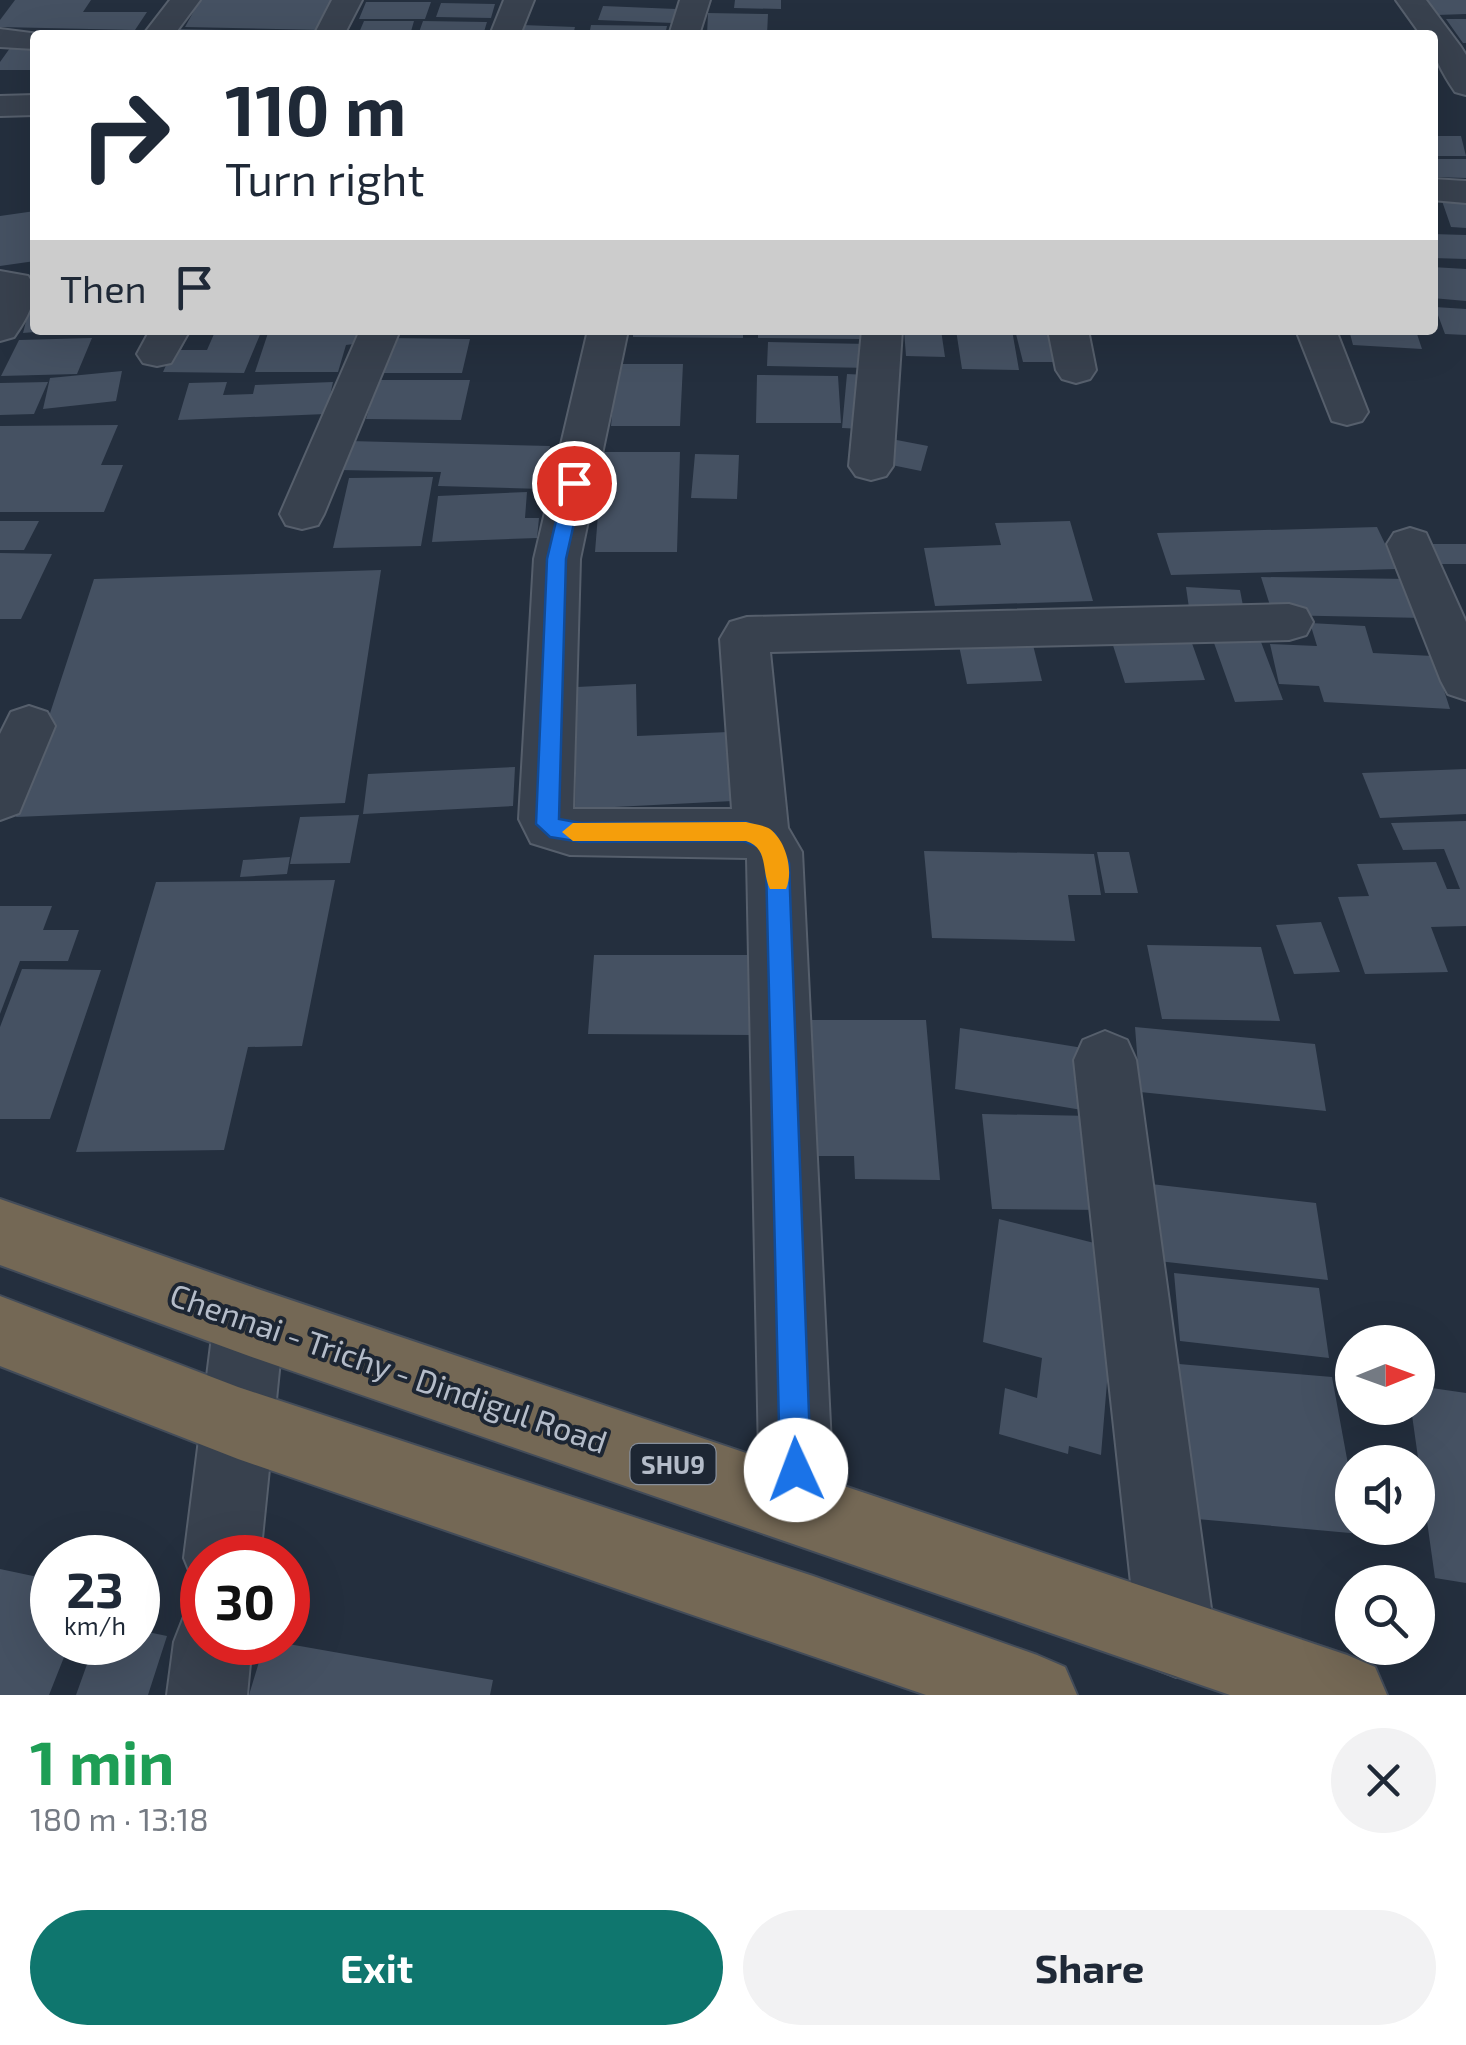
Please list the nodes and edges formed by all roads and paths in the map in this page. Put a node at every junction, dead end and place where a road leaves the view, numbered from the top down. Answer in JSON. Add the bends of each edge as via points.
{"nodes":[{"id":1,"x":186,"y":0,"type":"edge"},
{"id":2,"x":346,"y":0,"type":"edge"},
{"id":3,"x":519,"y":0,"type":"edge"},
{"id":4,"x":694,"y":0,"type":"edge"},
{"id":5,"x":1410,"y":0,"type":"edge"},
{"id":6,"x":162,"y":30,"type":"edge"},
{"id":7,"x":331,"y":30,"type":"edge"},
{"id":8,"x":507,"y":30,"type":"edge"},
{"id":9,"x":685,"y":30,"type":"edge"},
{"id":10,"x":1437,"y":30,"type":"edge"},
{"id":11,"x":1438,"y":32,"type":"edge"},
{"id":12,"x":0,"y":38,"type":"edge"},
{"id":13,"x":30,"y":40,"type":"edge"},
{"id":14,"x":1458,"y":54,"type":"edge"},
{"id":15,"x":1466,"y":85,"type":"edge"},
{"id":16,"x":30,"y":105,"type":"edge"},
{"id":17,"x":0,"y":106,"type":"edge"},
{"id":18,"x":1438,"y":190,"type":"edge"},
{"id":19,"x":1466,"y":192,"type":"edge"},
{"id":20,"x":0,"y":282,"type":"edge"},
{"id":21,"x":0,"y":330,"type":"edge"},
{"id":22,"x":378,"y":335,"type":"edge"},
{"id":23,"x":607,"y":335,"type":"edge"},
{"id":24,"x":882,"y":335,"type":"edge"},
{"id":25,"x":1069,"y":335,"type":"edge"},
{"id":26,"x":1318,"y":335,"type":"edge"},
{"id":27,"x":1076,"y":370,"type":"dead end"},
{"id":28,"x":1347,"y":412,"type":"dead end"},
{"id":29,"x":871,"y":466,"type":"dead end"},
{"id":30,"x":302,"y":514,"type":"dead end"},
{"id":31,"x":1410,"y":544,"type":"dead end"},
{"id":32,"x":1289,"y":622,"type":"dead end"},
{"id":33,"x":1466,"y":682,"type":"edge"},
{"id":34,"x":29,"y":726,"type":"dead end"},
{"id":35,"x":0,"y":798,"type":"edge"},
{"id":36,"x":761,"y":835,"type":"junction"},
{"id":37,"x":1105,"y":1060,"type":"dead end"},
{"id":38,"x":0,"y":1232,"type":"edge"},
{"id":39,"x":249,"y":1320,"type":"junction"},
{"id":40,"x":0,"y":1331,"type":"edge"},
{"id":41,"x":238,"y":1423,"type":"junction"},
{"id":42,"x":797,"y":1506,"type":"junction"},
{"id":43,"x":225,"y":1535,"type":"edge"},
{"id":44,"x":1176,"y":1638,"type":"junction"},
{"id":45,"x":210,"y":1665,"type":"edge"},
{"id":46,"x":207,"y":1695,"type":"edge"},
{"id":47,"x":1037,"y":1695,"type":"edge"},
{"id":48,"x":1348,"y":1695,"type":"edge"}],
"edges":[{"from":1,"to":6,"type":"street"},
{"from":2,"to":7,"type":"street"},
{"from":3,"to":8,"type":"street"},
{"from":4,"to":9,"type":"street"},
{"from":5,"to":10,"type":"street"},
{"from":11,"to":14,"type":"street"},
{"from":12,"to":13,"type":"street"},
{"from":14,"to":15,"type":"street"},
{"from":16,"to":17,"type":"street"},
{"from":18,"to":19,"type":"street"},
{"from":20,"to":21,"type":"street","via":[[19,290]]},
{"from":22,"to":30,"type":"street"},
{"from":23,"to":36,"type":"street","via":[[556,559],[547,824],[570,832]]},
{"from":24,"to":29,"type":"street"},
{"from":25,"to":27,"type":"street"},
{"from":26,"to":28,"type":"street"},
{"from":31,"to":33,"type":"street"},
{"from":32,"to":36,"type":"street","via":[[750,634],[744,639]]},
{"from":34,"to":35,"type":"street"},
{"from":36,"to":42,"type":"street","via":[[777,863]]},
{"from":37,"to":44,"type":"street"},
{"from":38,"to":39,"type":"highway","name":"Chennai - Trichy - Dindigul Road","number":"SHU9"},
{"from":39,"to":41,"type":"street"},
{"from":39,"to":42,"type":"highway","name":"Chennai - Trichy - Dindigul Road","number":"SHU9"},
{"from":40,"to":41,"type":"highway"},
{"from":41,"to":43,"type":"street"},
{"from":41,"to":47,"type":"highway"},
{"from":42,"to":44,"type":"highway","name":"Chennai - Trichy - Dindigul Road","number":"SHU9"},
{"from":44,"to":48,"type":"highway","name":"Chennai - Trichy - Dindigul Road","number":"SHU9"},
{"from":45,"to":46,"type":"street"}]}
